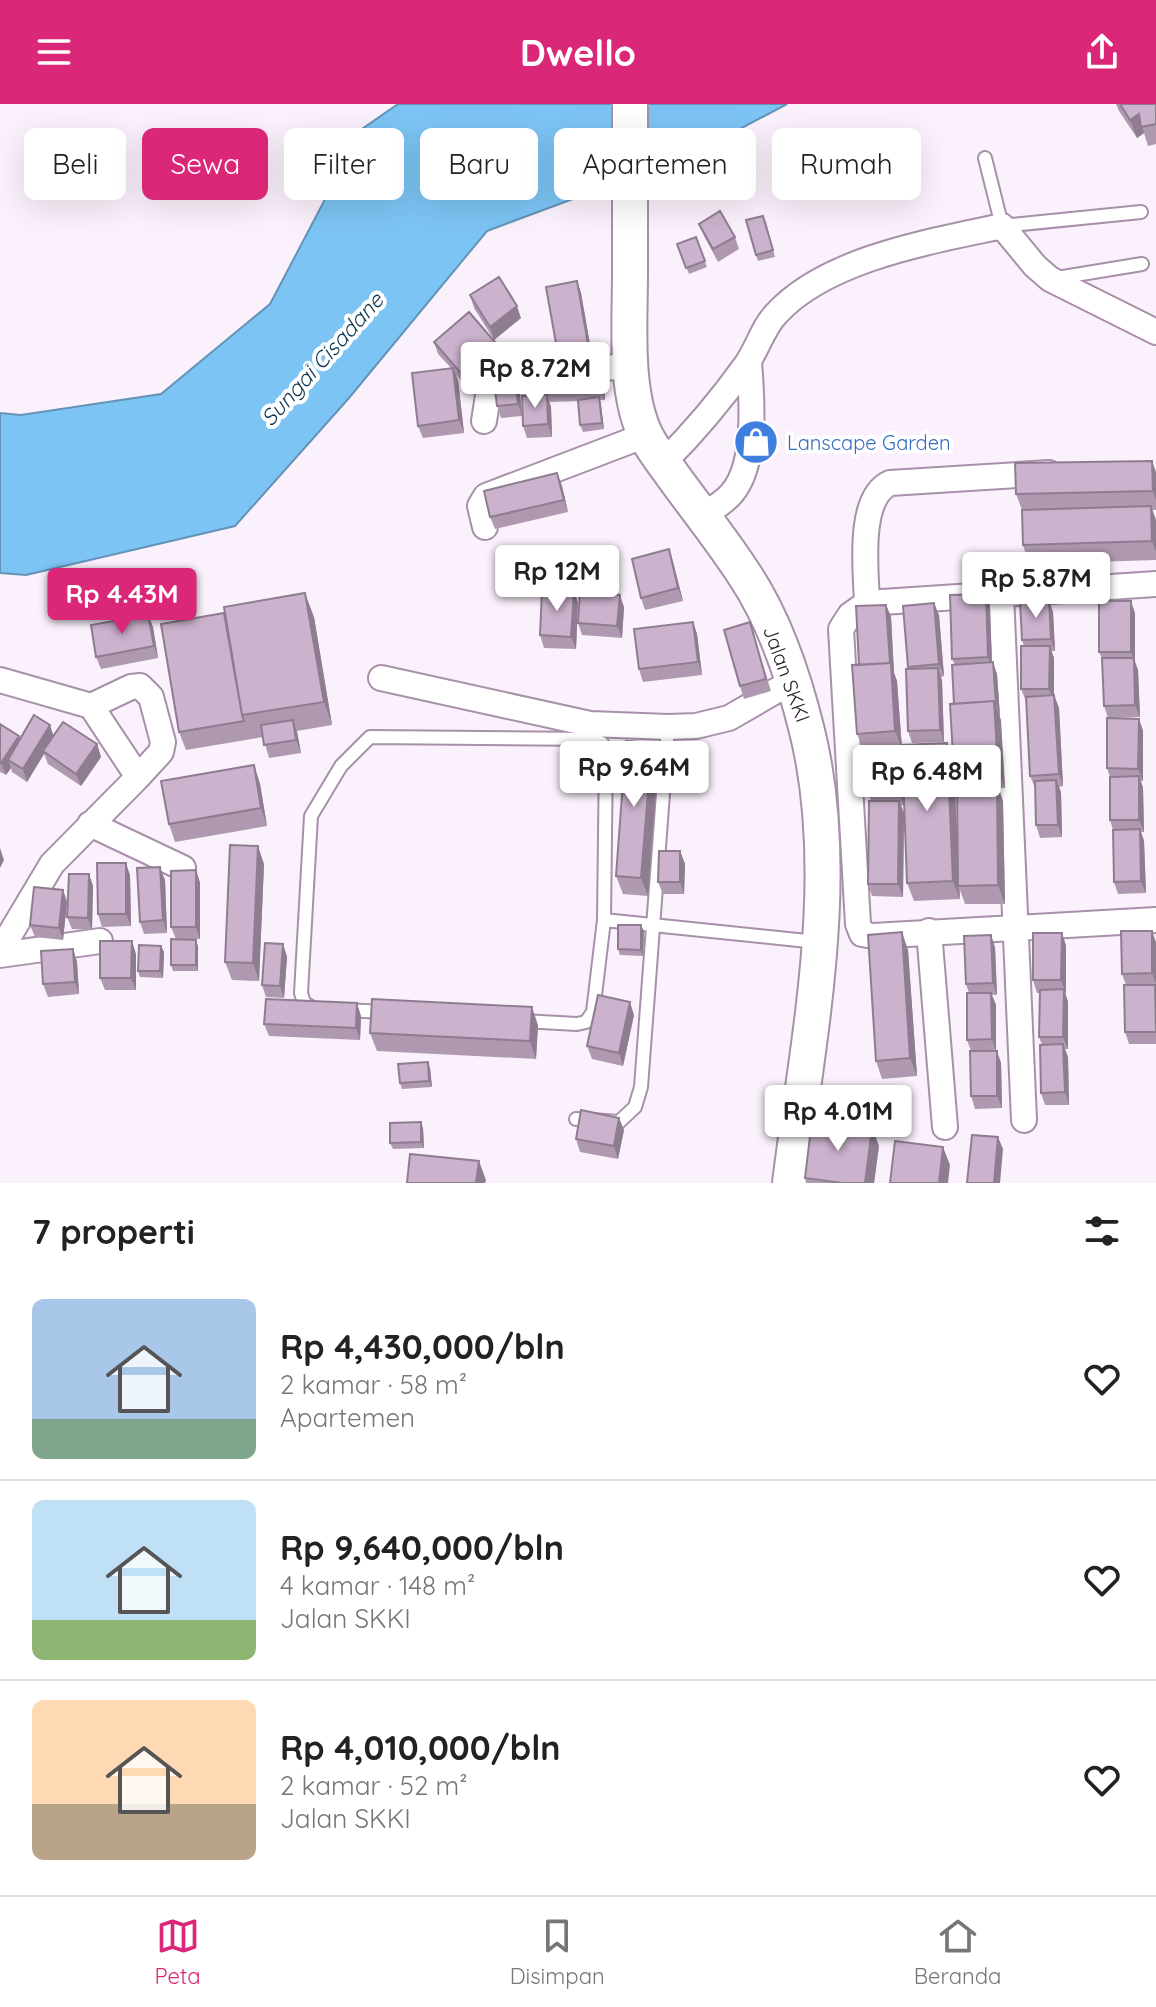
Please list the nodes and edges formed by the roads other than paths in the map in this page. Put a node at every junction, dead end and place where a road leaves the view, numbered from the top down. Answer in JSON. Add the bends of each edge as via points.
{"nodes":[{"id":1,"x":630,"y":104,"type":"edge"},
{"id":2,"x":985,"y":158,"type":"dead end"},
{"id":3,"x":1141,"y":212,"type":"dead end"},
{"id":4,"x":1002,"y":226,"type":"junction"},
{"id":5,"x":1142,"y":264,"type":"dead end"},
{"id":6,"x":1050,"y":279,"type":"junction"},
{"id":7,"x":1156,"y":332,"type":"edge"},
{"id":8,"x":630,"y":355,"type":"junction"},
{"id":9,"x":749,"y":362,"type":"junction"},
{"id":10,"x":484,"y":421,"type":"dead end"},
{"id":11,"x":655,"y":449,"type":"junction"},
{"id":12,"x":1078,"y":471,"type":"edge"},
{"id":13,"x":702,"y":516,"type":"junction"},
{"id":14,"x":485,"y":527,"type":"dead end"},
{"id":15,"x":1156,"y":584,"type":"edge"},
{"id":16,"x":1001,"y":594,"type":"junction"},
{"id":17,"x":867,"y":603,"type":"junction"},
{"id":18,"x":1156,"y":606,"type":"edge"},
{"id":19,"x":381,"y":678,"type":"dead end"},
{"id":20,"x":0,"y":680,"type":"edge"},
{"id":21,"x":793,"y":681,"type":"junction"},
{"id":22,"x":91,"y":706,"type":"junction"},
{"id":23,"x":668,"y":727,"type":"junction"},
{"id":24,"x":138,"y":777,"type":"junction"},
{"id":25,"x":90,"y":824,"type":"junction"},
{"id":26,"x":183,"y":868,"type":"edge"},
{"id":27,"x":604,"y":920,"type":"junction"},
{"id":28,"x":1156,"y":920,"type":"edge"},
{"id":29,"x":655,"y":924,"type":"junction"},
{"id":30,"x":1017,"y":928,"type":"junction"},
{"id":31,"x":929,"y":931,"type":"junction"},
{"id":32,"x":100,"y":941,"type":"edge"},
{"id":33,"x":820,"y":943,"type":"junction"},
{"id":34,"x":0,"y":953,"type":"edge"},
{"id":35,"x":405,"y":1014,"type":"edge"},
{"id":36,"x":515,"y":1020,"type":"edge"},
{"id":37,"x":576,"y":1119,"type":"edge"},
{"id":38,"x":1024,"y":1120,"type":"dead end"},
{"id":39,"x":945,"y":1127,"type":"dead end"},
{"id":40,"x":790,"y":1183,"type":"edge"}],
"edges":[{"from":1,"to":8,"type":"main road","name":"Jalan SKKI"},
{"from":2,"to":4,"type":"lane"},
{"from":3,"to":4,"type":"lane"},
{"from":4,"to":6,"type":"street"},
{"from":4,"to":9,"type":"street","via":[[871,258],[829,277],[776,313]]},
{"from":5,"to":6,"type":"lane"},
{"from":6,"to":7,"type":"street"},
{"from":8,"to":10,"type":"street","via":[[500,375],[490,383]]},
{"from":8,"to":11,"type":"main road","name":"Jalan SKKI","via":[[635,400]]},
{"from":9,"to":11,"type":"street","via":[[699,427]]},
{"from":9,"to":13,"type":"street","via":[[750,443],[743,470],[735,490]]},
{"from":11,"to":13,"type":"main road","name":"Jalan SKKI"},
{"from":11,"to":14,"type":"street","via":[[486,496],[480,506]]},
{"from":12,"to":17,"type":"street","via":[[880,487],[865,544]]},
{"from":13,"to":21,"type":"main road","name":"Jalan SKKI","via":[[746,576]]},
{"from":15,"to":16,"type":"street"},
{"from":15,"to":18,"type":"street"},
{"from":16,"to":17,"type":"street"},
{"from":16,"to":30,"type":"street"},
{"from":17,"to":31,"type":"street","via":[[841,629],[858,924],[862,934],[873,936]]},
{"from":19,"to":23,"type":"street","via":[[590,724]]},
{"from":20,"to":22,"type":"street"},
{"from":21,"to":23,"type":"street","via":[[729,718]]},
{"from":21,"to":33,"type":"main road","name":"Jalan SKKI","via":[[816,785]]},
{"from":22,"to":24,"type":"street"},
{"from":22,"to":24,"type":"street","via":[[131,687],[140,686],[151,697],[163,742],[161,752]]},
{"from":23,"to":29,"type":"lane"},
{"from":24,"to":25,"type":"street"},
{"from":25,"to":26,"type":"street"},
{"from":25,"to":34,"type":"street","via":[[52,864]]},
{"from":27,"to":29,"type":"lane"},
{"from":27,"to":35,"type":"lane","via":[[602,743],[370,737],[341,766],[311,816],[301,993],[312,1008]]},
{"from":27,"to":36,"type":"lane","via":[[593,1012],[586,1022]]},
{"from":28,"to":30,"type":"street"},
{"from":29,"to":33,"type":"lane"},
{"from":29,"to":37,"type":"lane","via":[[635,1107],[619,1122]]},
{"from":30,"to":31,"type":"street"},
{"from":30,"to":38,"type":"street"},
{"from":31,"to":39,"type":"street"},
{"from":32,"to":34,"type":"street"},
{"from":33,"to":40,"type":"main road","name":"Jalan SKKI"}]}
